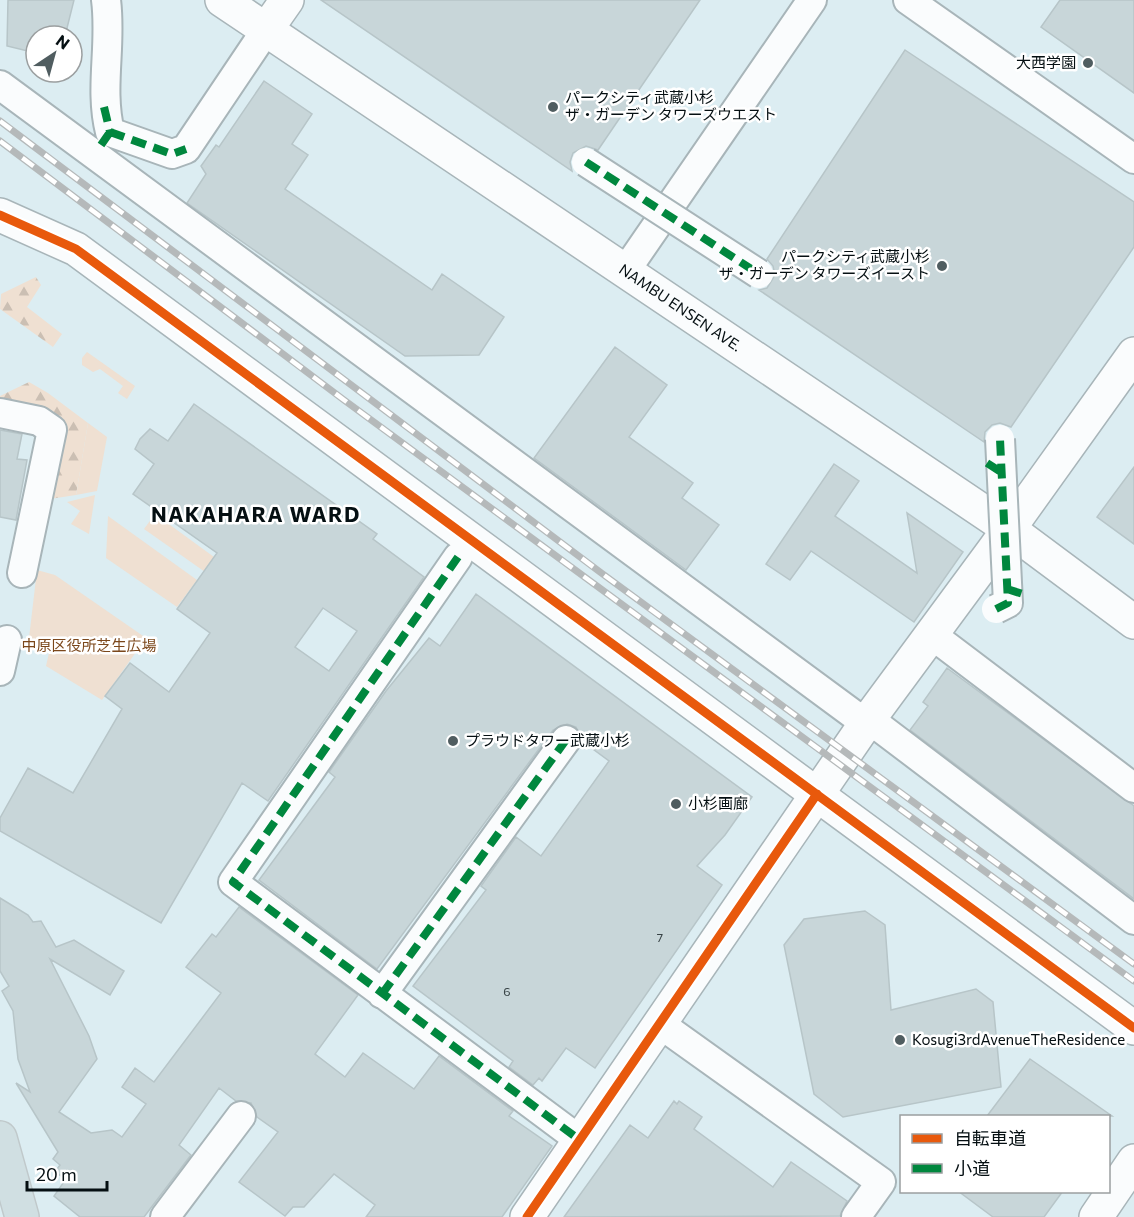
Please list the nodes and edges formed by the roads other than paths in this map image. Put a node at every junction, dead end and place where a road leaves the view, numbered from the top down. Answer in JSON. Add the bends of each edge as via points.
{"nodes":[{"id":1,"x":106,"y":0,"type":"edge"},
{"id":2,"x":222,"y":0,"type":"edge"},
{"id":3,"x":287,"y":0,"type":"edge"},
{"id":4,"x":812,"y":0,"type":"edge"},
{"id":5,"x":908,"y":0,"type":"edge"},
{"id":6,"x":266,"y":30,"type":"junction"},
{"id":7,"x":0,"y":85,"type":"edge"},
{"id":8,"x":1134,"y":159,"type":"edge"},
{"id":9,"x":586,"y":162,"type":"dead end"},
{"id":10,"x":0,"y":215,"type":"edge"},
{"id":11,"x":626,"y":270,"type":"junction"},
{"id":12,"x":759,"y":274,"type":"dead end"},
{"id":13,"x":1134,"y":354,"type":"edge"},
{"id":14,"x":0,"y":413,"type":"edge"},
{"id":15,"x":996,"y":458,"type":"dead end"},
{"id":16,"x":1010,"y":529,"type":"junction"},
{"id":17,"x":458,"y":557,"type":"dead end"},
{"id":18,"x":22,"y":573,"type":"dead end"},
{"id":19,"x":1010,"y":598,"type":"dead end"},
{"id":20,"x":1134,"y":622,"type":"edge"},
{"id":21,"x":932,"y":635,"type":"junction"},
{"id":22,"x":7,"y":640,"type":"dead end"},
{"id":23,"x":0,"y":671,"type":"edge"},
{"id":24,"x":866,"y":723,"type":"junction"},
{"id":25,"x":566,"y":740,"type":"dead end"},
{"id":26,"x":1134,"y":788,"type":"edge"},
{"id":27,"x":817,"y":794,"type":"junction"},
{"id":28,"x":1134,"y":920,"type":"edge"},
{"id":29,"x":382,"y":993,"type":"junction"},
{"id":30,"x":660,"y":1024,"type":"junction"},
{"id":31,"x":1134,"y":1028,"type":"edge"},
{"id":32,"x":241,"y":1116,"type":"dead end"},
{"id":33,"x":581,"y":1140,"type":"junction"},
{"id":34,"x":0,"y":1142,"type":"edge"},
{"id":35,"x":1134,"y":1161,"type":"edge"},
{"id":36,"x":22,"y":1217,"type":"edge"},
{"id":37,"x":165,"y":1217,"type":"edge"},
{"id":38,"x":527,"y":1217,"type":"edge"},
{"id":39,"x":856,"y":1217,"type":"edge"},
{"id":40,"x":1096,"y":1217,"type":"edge"}],
"edges":[{"from":1,"to":6,"type":"street","via":[[109,19],[105,128],[172,153],[186,149]]},
{"from":2,"to":6,"type":"street","name":"NAMBU ENSEN AVE."},
{"from":3,"to":6,"type":"street"},
{"from":4,"to":11,"type":"street"},
{"from":5,"to":8,"type":"street"},
{"from":6,"to":11,"type":"street","name":"NAMBU ENSEN AVE."},
{"from":7,"to":24,"type":"street"},
{"from":9,"to":12,"type":"street","bridge":true},
{"from":10,"to":27,"type":"street","via":[[76,249]]},
{"from":11,"to":16,"type":"street","name":"NAMBU ENSEN AVE."},
{"from":13,"to":16,"type":"street"},
{"from":14,"to":18,"type":"street","via":[[39,421],[52,430]]},
{"from":15,"to":19,"type":"street","bridge":true},
{"from":16,"to":20,"type":"street","name":"NAMBU ENSEN AVE."},
{"from":16,"to":21,"type":"street"},
{"from":17,"to":29,"type":"street","via":[[232,882]]},
{"from":21,"to":24,"type":"street"},
{"from":21,"to":26,"type":"street"},
{"from":22,"to":23,"type":"street"},
{"from":24,"to":27,"type":"street"},
{"from":24,"to":28,"type":"street","via":[[882,729]]},
{"from":25,"to":29,"type":"street"},
{"from":27,"to":30,"type":"street"},
{"from":27,"to":31,"type":"street"},
{"from":29,"to":33,"type":"street"},
{"from":30,"to":33,"type":"street"},
{"from":30,"to":39,"type":"street","via":[[881,1182]]},
{"from":32,"to":37,"type":"street"},
{"from":33,"to":38,"type":"street"},
{"from":34,"to":36,"type":"highway"},
{"from":35,"to":40,"type":"street"}]}
